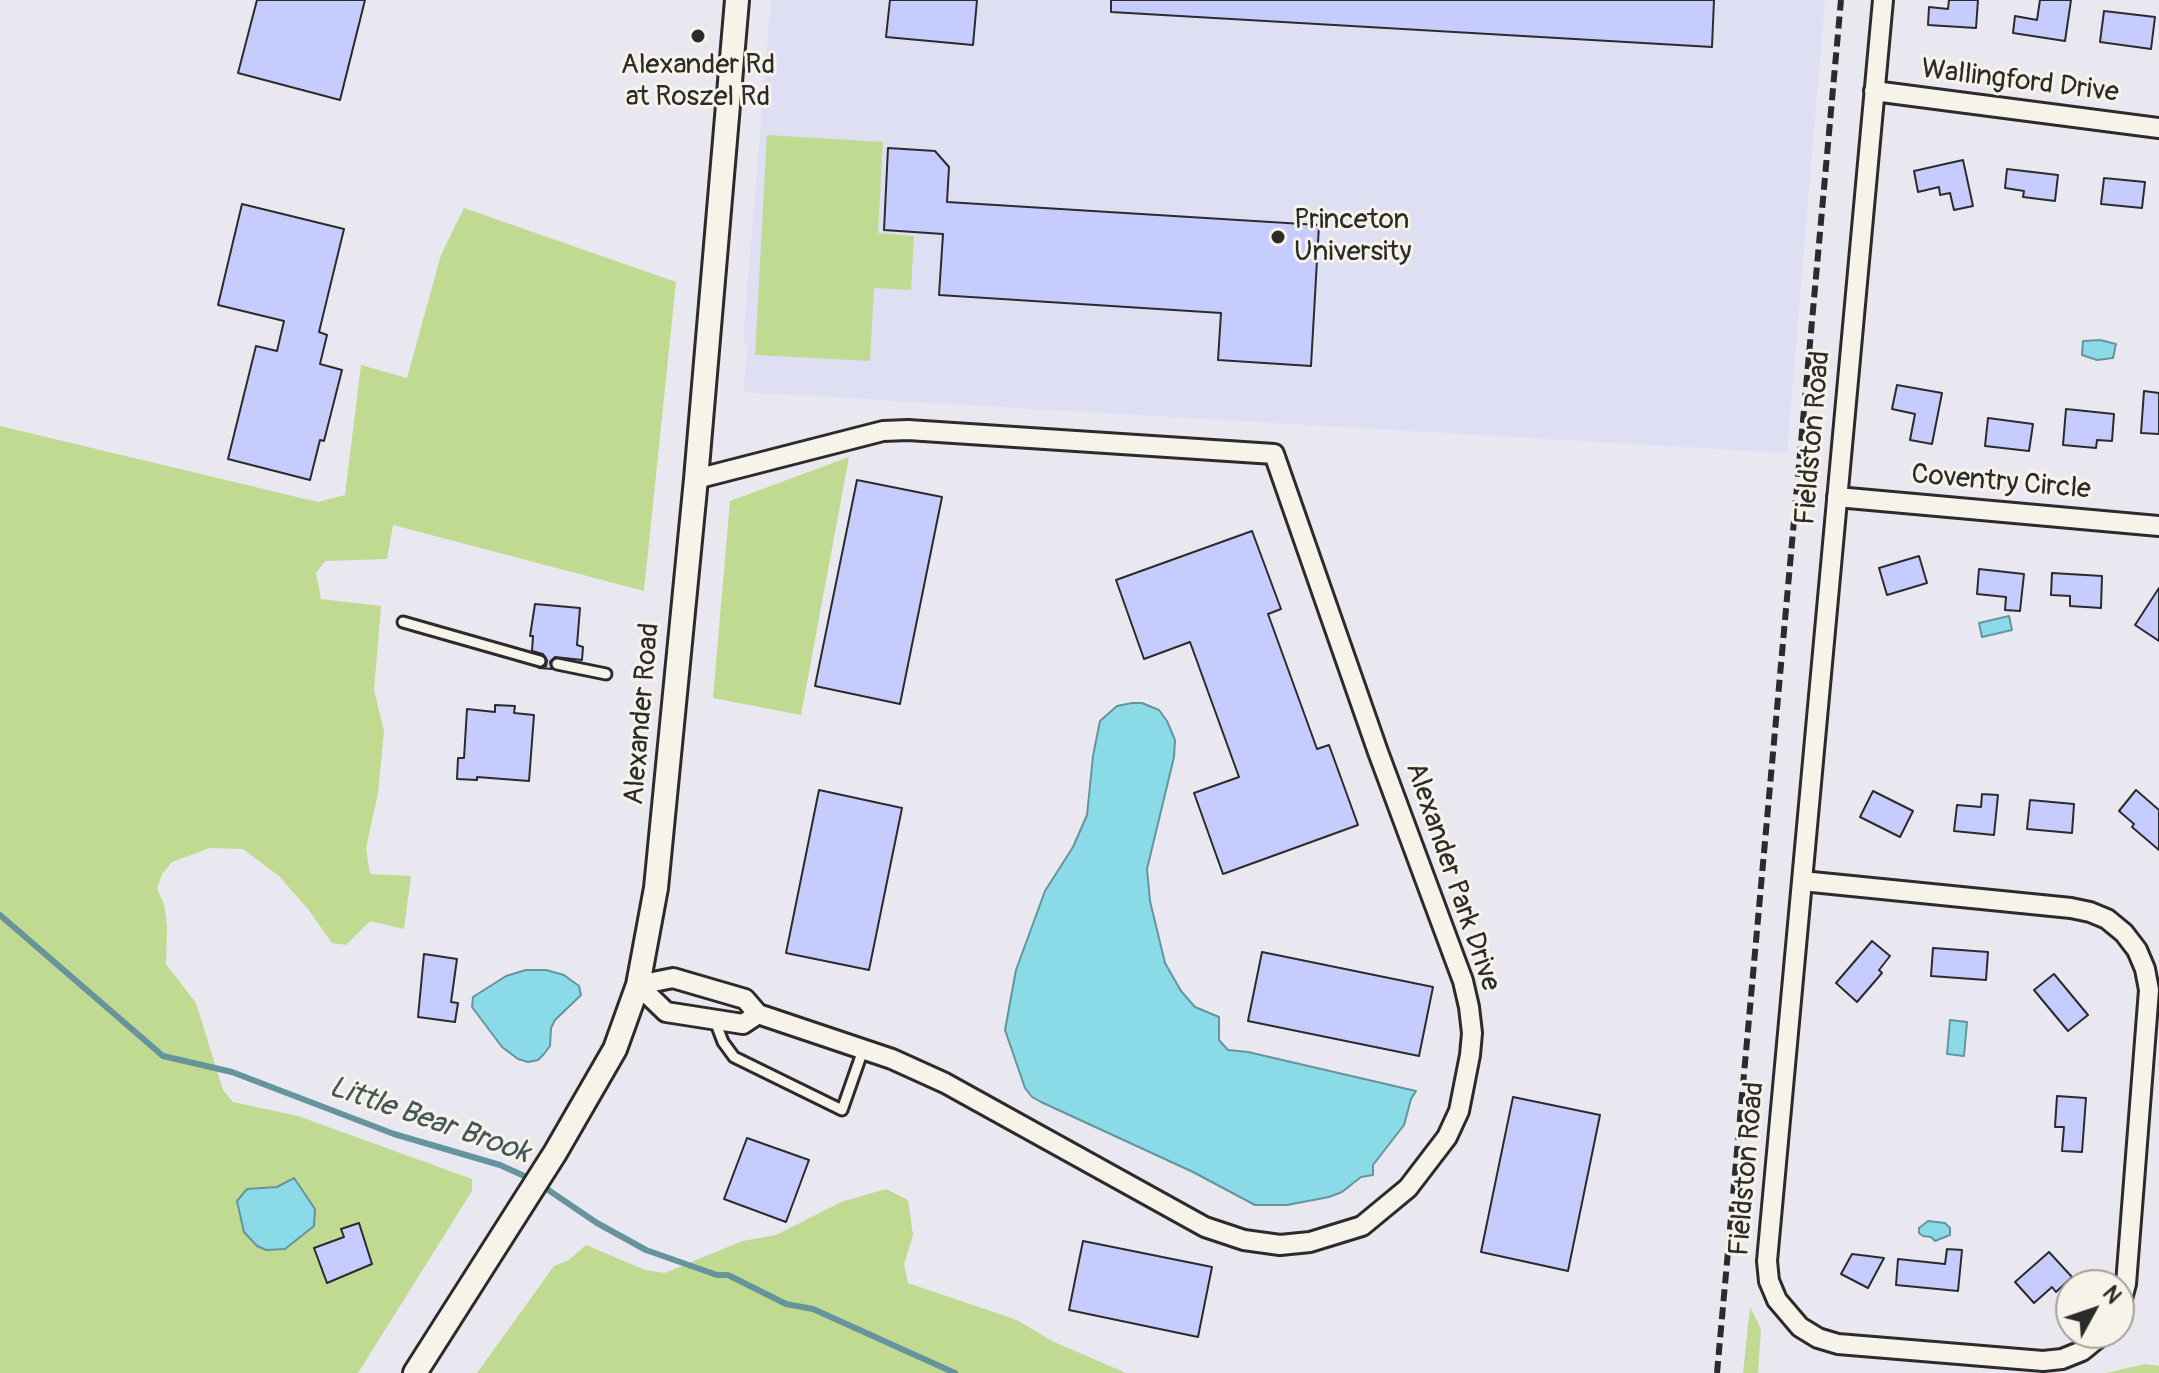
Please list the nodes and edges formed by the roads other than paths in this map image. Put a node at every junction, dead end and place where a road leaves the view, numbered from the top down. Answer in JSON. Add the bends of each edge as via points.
{"nodes":[{"id":1,"x":737,"y":0,"type":"edge"},
{"id":2,"x":1883,"y":0,"type":"edge"},
{"id":3,"x":1874,"y":91,"type":"junction"},
{"id":4,"x":2159,"y":128,"type":"edge"},
{"id":5,"x":696,"y":479,"type":"junction"},
{"id":6,"x":1837,"y":497,"type":"junction"},
{"id":7,"x":2159,"y":526,"type":"edge"},
{"id":8,"x":403,"y":622,"type":"dead end"},
{"id":9,"x":540,"y":661,"type":"dead end"},
{"id":10,"x":557,"y":664,"type":"dead end"},
{"id":11,"x":606,"y":674,"type":"dead end"},
{"id":12,"x":1802,"y":881,"type":"junction"},
{"id":13,"x":638,"y":985,"type":"junction"},
{"id":14,"x":758,"y":1014,"type":"junction"},
{"id":15,"x":715,"y":1021,"type":"junction"},
{"id":16,"x":863,"y":1050,"type":"junction"},
{"id":17,"x":2127,"y":1269,"type":"edge"},
{"id":18,"x":2084,"y":1349,"type":"edge"},
{"id":19,"x":415,"y":1373,"type":"edge"}],
"edges":[{"from":1,"to":5,"type":"street","name":"Alexander Road"},
{"from":2,"to":3,"type":"street","name":"Fieldston Road"},
{"from":3,"to":4,"type":"street","name":"Wallingford Drive"},
{"from":3,"to":6,"type":"street","name":"Fieldston Road"},
{"from":5,"to":13,"type":"street","name":"Alexander Road","via":[[656,888]]},
{"from":5,"to":16,"type":"street","name":"Alexander Park Drive","via":[[883,431],[1274,454],[1463,981],[1472,1033],[1459,1111],[1447,1137],[1408,1188],[1362,1226],[1280,1245],[1205,1227],[945,1083]]},
{"from":6,"to":7,"type":"street","name":"Coventry Circle"},
{"from":6,"to":12,"type":"street","name":"Fieldston Road"},
{"from":8,"to":9,"type":"lane"},
{"from":10,"to":11,"type":"lane"},
{"from":12,"to":17,"type":"street","via":[[2071,908],[2107,919],[2124,933],[2137,950],[2149,990]]},
{"from":12,"to":18,"type":"street","name":"Fieldston Road","via":[[1767,1261],[1777,1300],[1800,1327],[1838,1344],[2043,1361]]},
{"from":13,"to":14,"type":"street","name":"Alexander Park Drive","via":[[673,978],[745,999]]},
{"from":13,"to":15,"type":"street","via":[[666,1012]]},
{"from":13,"to":19,"type":"street","name":"Alexander Road","via":[[615,1049]]},
{"from":14,"to":15,"type":"street","via":[[743,1024]]},
{"from":14,"to":16,"type":"street","name":"Alexander Park Drive"},
{"from":15,"to":16,"type":"lane","via":[[734,1057],[842,1110]]}]}
